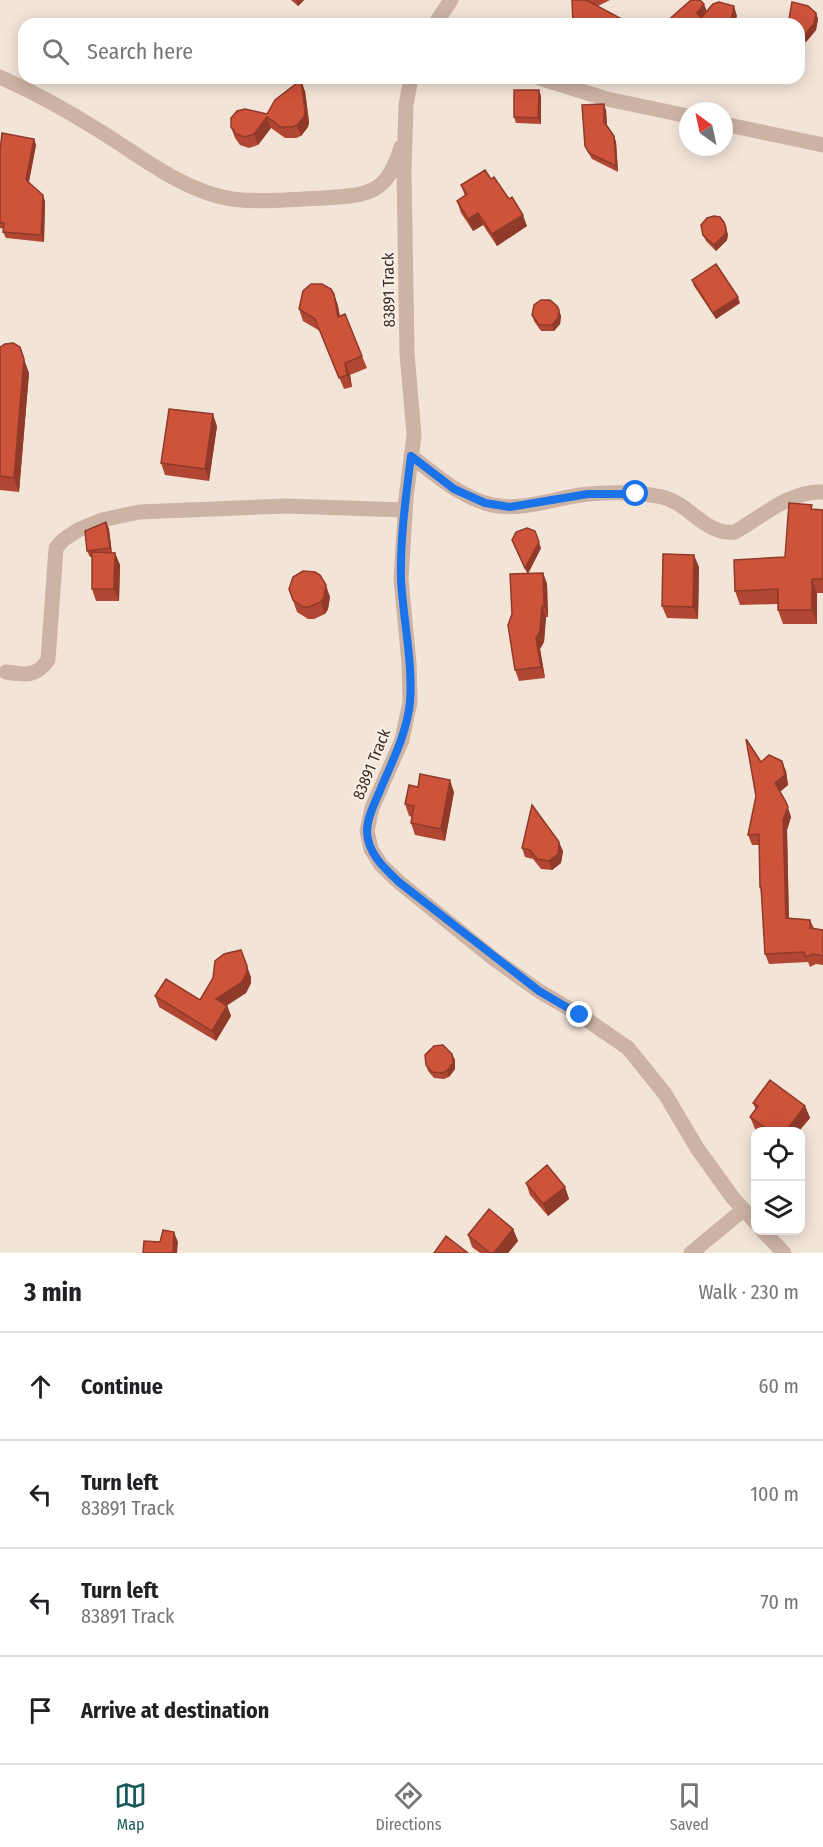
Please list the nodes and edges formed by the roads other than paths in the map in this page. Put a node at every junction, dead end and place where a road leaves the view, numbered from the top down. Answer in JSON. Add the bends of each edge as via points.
{"nodes":[{"id":1,"x":451,"y":0,"type":"edge"},
{"id":2,"x":439,"y":18,"type":"edge"},
{"id":3,"x":0,"y":77,"type":"edge"},
{"id":4,"x":410,"y":84,"type":"edge"},
{"id":5,"x":557,"y":84,"type":"edge"},
{"id":6,"x":679,"y":114,"type":"edge"},
{"id":7,"x":733,"y":126,"type":"edge"},
{"id":8,"x":405,"y":135,"type":"junction"},
{"id":9,"x":823,"y":145,"type":"edge"},
{"id":10,"x":411,"y":456,"type":"junction"},
{"id":11,"x":823,"y":492,"type":"edge"},
{"id":12,"x":405,"y":510,"type":"junction"},
{"id":13,"x":6,"y":672,"type":"dead end"},
{"id":14,"x":743,"y":1210,"type":"junction"},
{"id":15,"x":751,"y":1218,"type":"edge"},
{"id":16,"x":767,"y":1235,"type":"edge"},
{"id":17,"x":691,"y":1253,"type":"edge"},
{"id":18,"x":784,"y":1253,"type":"edge"}],
"edges":[{"from":1,"to":2,"type":"street"},
{"from":3,"to":8,"type":"street","via":[[48,99],[167,174],[203,192],[232,199],[358,196],[381,186],[388,177]]},
{"from":4,"to":8,"type":"street","name":"83891 Track"},
{"from":5,"to":6,"type":"street"},
{"from":7,"to":9,"type":"street"},
{"from":8,"to":10,"type":"street","name":"83891 Track","via":[[407,353],[414,435]]},
{"from":10,"to":11,"type":"street","via":[[454,489],[485,503],[510,507],[588,494],[636,494],[665,498],[717,531],[728,533],[780,503]]},
{"from":10,"to":12,"type":"street","name":"83891 Track"},
{"from":12,"to":13,"type":"street","via":[[286,506],[139,512],[102,520],[63,540],[56,548],[48,660],[43,668],[33,674]]},
{"from":12,"to":14,"type":"street","name":"83891 Track","via":[[401,579],[410,702],[402,740],[372,808],[367,831],[371,849],[400,883],[494,958],[628,1048],[665,1094],[697,1148]]},
{"from":14,"to":15,"type":"street","name":"83891 Track"},
{"from":14,"to":17,"type":"street"},
{"from":16,"to":18,"type":"street"}]}
